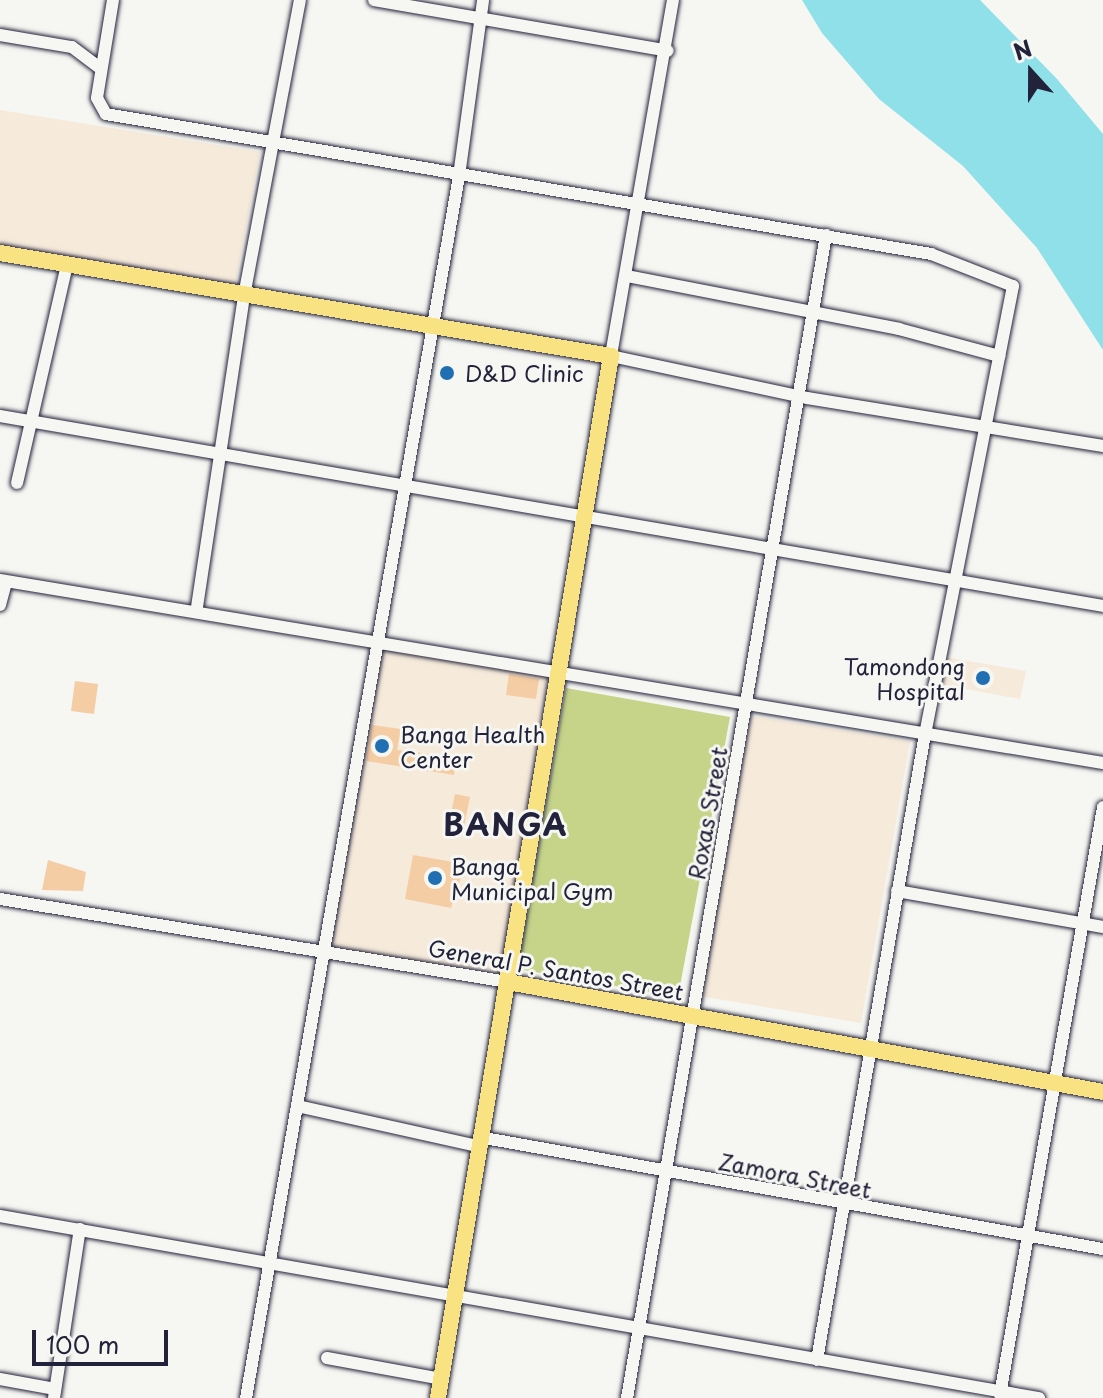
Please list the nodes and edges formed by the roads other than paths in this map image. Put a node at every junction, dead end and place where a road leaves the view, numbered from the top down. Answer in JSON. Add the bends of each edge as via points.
{"nodes":[{"id":1,"x":113,"y":0,"type":"edge"},
{"id":2,"x":300,"y":0,"type":"edge"},
{"id":3,"x":374,"y":0,"type":"edge"},
{"id":4,"x":483,"y":0,"type":"edge"},
{"id":5,"x":673,"y":0,"type":"edge"},
{"id":6,"x":483,"y":19,"type":"junction"},
{"id":7,"x":0,"y":35,"type":"edge"},
{"id":8,"x":668,"y":51,"type":"junction"},
{"id":9,"x":101,"y":69,"type":"junction"},
{"id":10,"x":273,"y":143,"type":"junction"},
{"id":11,"x":459,"y":176,"type":"junction"},
{"id":12,"x":643,"y":202,"type":"junction"},
{"id":13,"x":826,"y":235,"type":"junction"},
{"id":14,"x":0,"y":253,"type":"edge"},
{"id":15,"x":67,"y":264,"type":"junction"},
{"id":16,"x":627,"y":276,"type":"junction"},
{"id":17,"x":244,"y":296,"type":"junction"},
{"id":18,"x":814,"y":311,"type":"junction"},
{"id":19,"x":430,"y":328,"type":"junction"},
{"id":20,"x":611,"y":356,"type":"junction"},
{"id":21,"x":999,"y":356,"type":"junction"},
{"id":22,"x":798,"y":395,"type":"junction"},
{"id":23,"x":0,"y":416,"type":"edge"},
{"id":24,"x":34,"y":420,"type":"junction"},
{"id":25,"x":982,"y":423,"type":"junction"},
{"id":26,"x":1103,"y":446,"type":"edge"},
{"id":27,"x":220,"y":452,"type":"junction"},
{"id":28,"x":17,"y":483,"type":"dead end"},
{"id":29,"x":401,"y":485,"type":"junction"},
{"id":30,"x":588,"y":518,"type":"junction"},
{"id":31,"x":772,"y":547,"type":"junction"},
{"id":32,"x":954,"y":579,"type":"junction"},
{"id":33,"x":3,"y":581,"type":"edge"},
{"id":34,"x":0,"y":605,"type":"edge"},
{"id":35,"x":1103,"y":606,"type":"edge"},
{"id":36,"x":197,"y":607,"type":"junction"},
{"id":37,"x":376,"y":638,"type":"junction"},
{"id":38,"x":555,"y":675,"type":"junction"},
{"id":39,"x":745,"y":706,"type":"junction"},
{"id":40,"x":925,"y":734,"type":"junction"},
{"id":41,"x":1103,"y":763,"type":"edge"},
{"id":42,"x":1103,"y":807,"type":"edge"},
{"id":43,"x":897,"y":891,"type":"junction"},
{"id":44,"x":0,"y":899,"type":"edge"},
{"id":45,"x":1083,"y":923,"type":"junction"},
{"id":46,"x":1103,"y":927,"type":"edge"},
{"id":47,"x":322,"y":952,"type":"junction"},
{"id":48,"x":508,"y":982,"type":"junction"},
{"id":49,"x":690,"y":1014,"type":"junction"},
{"id":50,"x":869,"y":1047,"type":"junction"},
{"id":51,"x":1053,"y":1084,"type":"junction"},
{"id":52,"x":1103,"y":1092,"type":"edge"},
{"id":53,"x":297,"y":1106,"type":"junction"},
{"id":54,"x":479,"y":1141,"type":"junction"},
{"id":55,"x":663,"y":1171,"type":"junction"},
{"id":56,"x":846,"y":1206,"type":"junction"},
{"id":57,"x":0,"y":1216,"type":"edge"},
{"id":58,"x":80,"y":1229,"type":"junction"},
{"id":59,"x":1029,"y":1236,"type":"junction"},
{"id":60,"x":1103,"y":1249,"type":"edge"},
{"id":61,"x":269,"y":1262,"type":"junction"},
{"id":62,"x":455,"y":1295,"type":"junction"},
{"id":63,"x":638,"y":1330,"type":"junction"},
{"id":64,"x":327,"y":1358,"type":"dead end"},
{"id":65,"x":817,"y":1360,"type":"junction"},
{"id":66,"x":0,"y":1379,"type":"edge"},
{"id":67,"x":441,"y":1379,"type":"junction"},
{"id":68,"x":54,"y":1393,"type":"edge"},
{"id":69,"x":1000,"y":1394,"type":"edge"},
{"id":70,"x":246,"y":1398,"type":"edge"},
{"id":71,"x":438,"y":1398,"type":"edge"},
{"id":72,"x":627,"y":1398,"type":"edge"},
{"id":73,"x":1039,"y":1398,"type":"edge"}],
"edges":[{"from":1,"to":9,"type":"street"},
{"from":2,"to":10,"type":"street"},
{"from":3,"to":6,"type":"street"},
{"from":4,"to":6,"type":"street"},
{"from":5,"to":8,"type":"street"},
{"from":6,"to":8,"type":"street"},
{"from":6,"to":11,"type":"street"},
{"from":7,"to":9,"type":"street","via":[[72,47]]},
{"from":8,"to":12,"type":"street"},
{"from":9,"to":10,"type":"street","via":[[98,104],[106,114]]},
{"from":10,"to":11,"type":"street"},
{"from":10,"to":17,"type":"street"},
{"from":11,"to":12,"type":"street"},
{"from":11,"to":19,"type":"street"},
{"from":12,"to":13,"type":"street"},
{"from":12,"to":16,"type":"street"},
{"from":13,"to":18,"type":"street","name":"Roxas Street"},
{"from":13,"to":21,"type":"street","via":[[931,254],[1005,278],[1015,291]]},
{"from":14,"to":15,"type":"main road"},
{"from":15,"to":17,"type":"main road"},
{"from":15,"to":24,"type":"street"},
{"from":16,"to":18,"type":"street"},
{"from":16,"to":20,"type":"street"},
{"from":17,"to":19,"type":"main road"},
{"from":17,"to":27,"type":"street"},
{"from":18,"to":21,"type":"street"},
{"from":18,"to":22,"type":"street","name":"Roxas Street"},
{"from":19,"to":20,"type":"main road"},
{"from":19,"to":29,"type":"street"},
{"from":20,"to":22,"type":"street"},
{"from":20,"to":30,"type":"main road"},
{"from":21,"to":25,"type":"street"},
{"from":22,"to":25,"type":"street"},
{"from":22,"to":31,"type":"street","name":"Roxas Street"},
{"from":23,"to":24,"type":"street"},
{"from":24,"to":27,"type":"street"},
{"from":24,"to":28,"type":"street"},
{"from":25,"to":26,"type":"street"},
{"from":25,"to":32,"type":"street"},
{"from":27,"to":29,"type":"street"},
{"from":27,"to":36,"type":"street"},
{"from":29,"to":30,"type":"street"},
{"from":29,"to":37,"type":"street"},
{"from":30,"to":31,"type":"street"},
{"from":30,"to":38,"type":"main road"},
{"from":31,"to":32,"type":"street"},
{"from":31,"to":39,"type":"street","name":"Roxas Street"},
{"from":32,"to":35,"type":"street"},
{"from":32,"to":40,"type":"street"},
{"from":33,"to":34,"type":"street"},
{"from":33,"to":36,"type":"street"},
{"from":36,"to":37,"type":"street"},
{"from":37,"to":38,"type":"street"},
{"from":37,"to":47,"type":"street"},
{"from":38,"to":39,"type":"street"},
{"from":38,"to":48,"type":"main road"},
{"from":39,"to":40,"type":"street"},
{"from":39,"to":49,"type":"street","name":"Roxas Street"},
{"from":40,"to":41,"type":"street"},
{"from":40,"to":43,"type":"street"},
{"from":42,"to":45,"type":"street"},
{"from":43,"to":45,"type":"street"},
{"from":43,"to":50,"type":"street"},
{"from":44,"to":47,"type":"street","name":"General P. Santos Street"},
{"from":45,"to":46,"type":"street"},
{"from":45,"to":51,"type":"street"},
{"from":47,"to":48,"type":"street","name":"General P. Santos Street"},
{"from":47,"to":53,"type":"street"},
{"from":48,"to":49,"type":"main road","name":"General P. Santos Street"},
{"from":48,"to":54,"type":"main road"},
{"from":49,"to":50,"type":"main road","name":"General P. Santos Street"},
{"from":49,"to":55,"type":"street","name":"Roxas Street"},
{"from":50,"to":51,"type":"main road","name":"General P. Santos Street"},
{"from":50,"to":56,"type":"street"},
{"from":51,"to":52,"type":"main road","name":"General P. Santos Street"},
{"from":51,"to":59,"type":"street"},
{"from":53,"to":54,"type":"street","name":"Zamora Street"},
{"from":53,"to":61,"type":"street"},
{"from":54,"to":55,"type":"street","name":"Zamora Street"},
{"from":54,"to":62,"type":"main road"},
{"from":55,"to":56,"type":"street","name":"Zamora Street"},
{"from":55,"to":63,"type":"street","name":"Roxas Street"},
{"from":56,"to":59,"type":"street","name":"Zamora Street"},
{"from":56,"to":65,"type":"street"},
{"from":57,"to":58,"type":"street"},
{"from":58,"to":61,"type":"street"},
{"from":58,"to":68,"type":"street"},
{"from":59,"to":60,"type":"street","name":"Zamora Street"},
{"from":59,"to":69,"type":"street"},
{"from":61,"to":62,"type":"street"},
{"from":61,"to":70,"type":"street"},
{"from":62,"to":63,"type":"street"},
{"from":62,"to":67,"type":"main road"},
{"from":63,"to":65,"type":"street"},
{"from":63,"to":72,"type":"street","name":"Roxas Street"},
{"from":64,"to":67,"type":"street"},
{"from":65,"to":69,"type":"street"},
{"from":66,"to":68,"type":"street"},
{"from":67,"to":71,"type":"main road"},
{"from":69,"to":73,"type":"street"}]}
